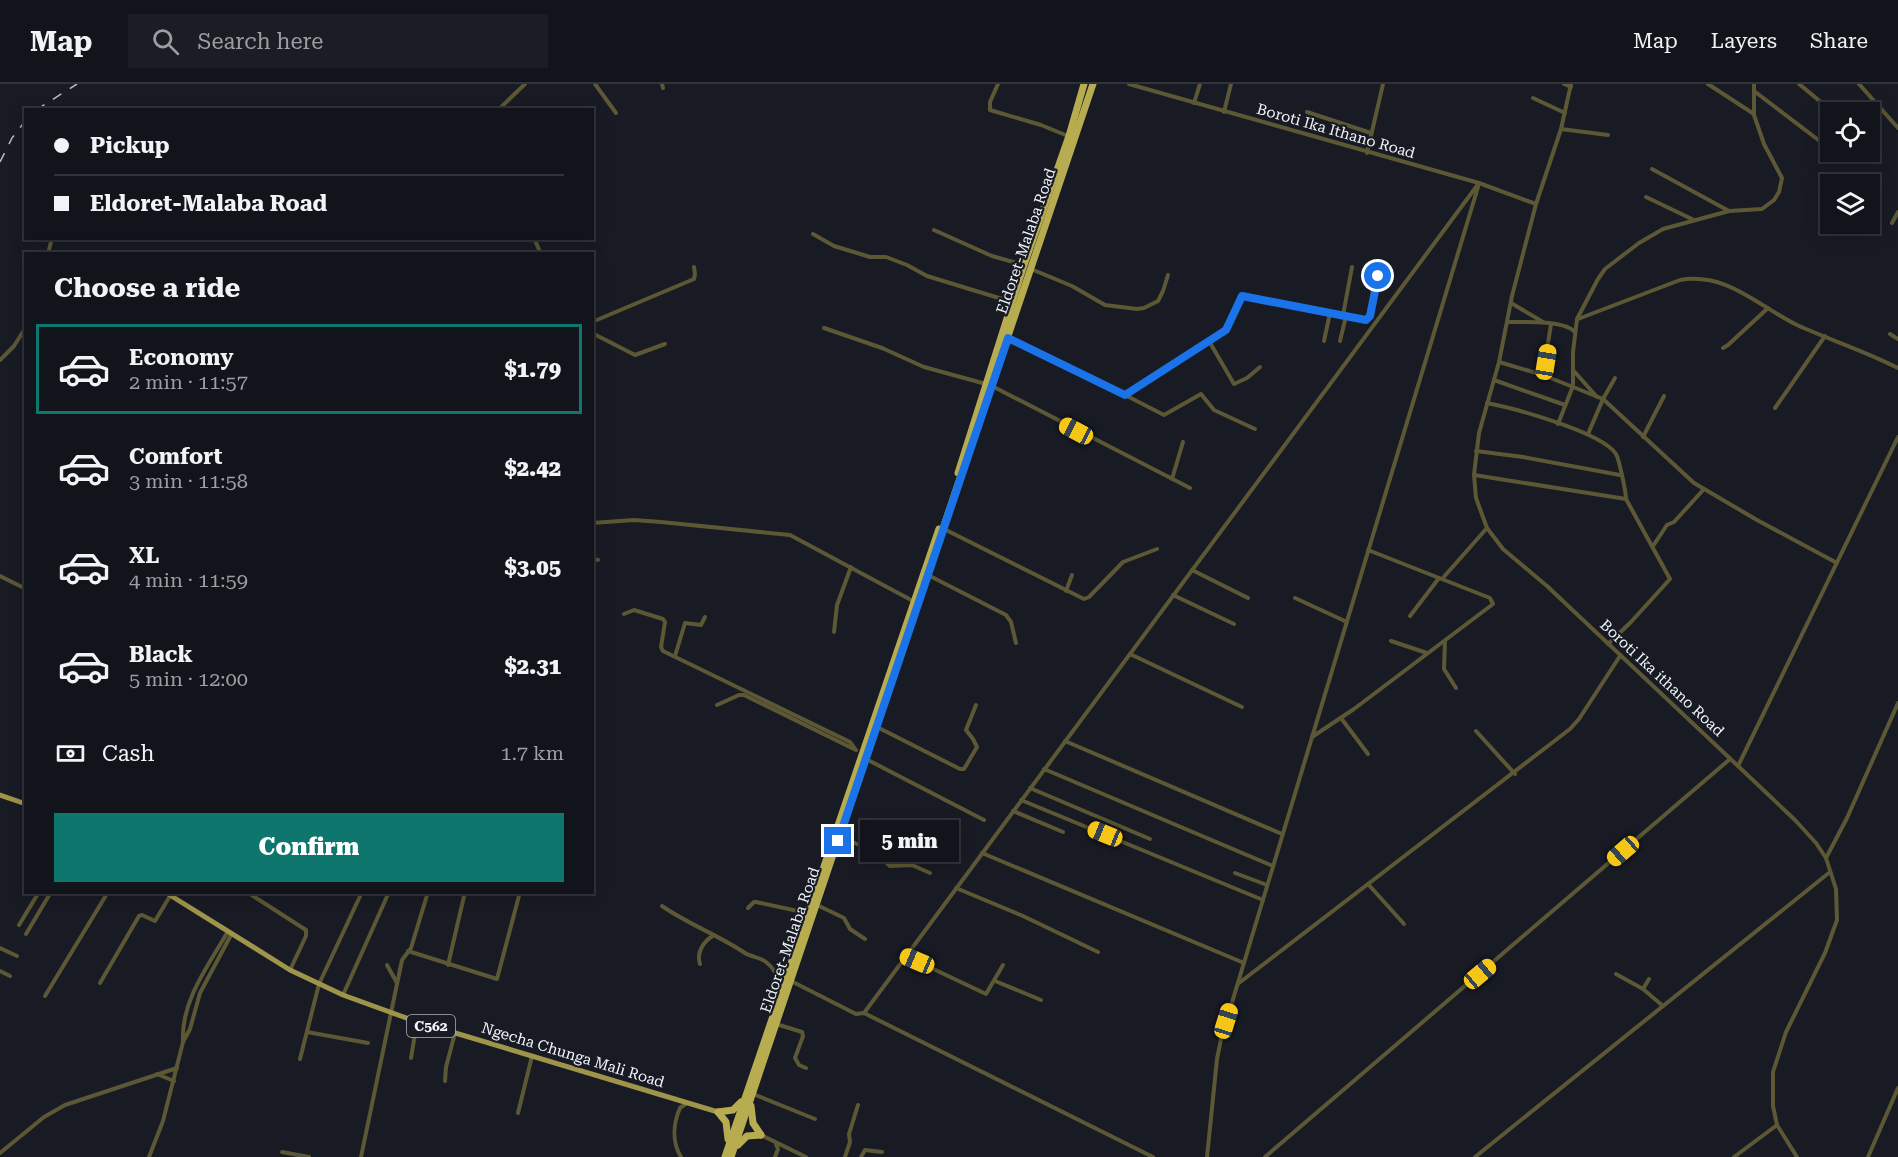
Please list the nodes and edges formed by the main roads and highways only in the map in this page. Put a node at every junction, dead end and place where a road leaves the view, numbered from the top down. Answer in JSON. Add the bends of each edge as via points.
{"nodes":[{"id":1,"x":1084,"y":84,"type":"edge"},
{"id":2,"x":1093,"y":84,"type":"edge"},
{"id":3,"x":1028,"y":267,"type":"junction"},
{"id":4,"x":989,"y":385,"type":"junction"},
{"id":5,"x":864,"y":756,"type":"junction"},
{"id":6,"x":0,"y":795,"type":"edge"},
{"id":7,"x":24,"y":803,"type":"edge"},
{"id":8,"x":168,"y":894,"type":"edge"},
{"id":9,"x":750,"y":1085,"type":"junction"},
{"id":10,"x":752,"y":1096,"type":"junction"},
{"id":11,"x":718,"y":1112,"type":"junction"},
{"id":12,"x":728,"y":1157,"type":"edge"}],
"edges":[{"from":1,"to":3,"type":"highway","name":"Eldoret-Malaba Road"},
{"from":2,"to":3,"type":"highway","name":"Eldoret-Malaba Road"},
{"from":3,"to":4,"type":"highway","name":"Eldoret-Malaba Road","via":[[1008,338]]},
{"from":3,"to":4,"type":"highway","name":"Eldoret-Malaba Road","via":[[1012,303]]},
{"from":4,"to":5,"type":"highway","name":"Eldoret-Malaba Road"},
{"from":4,"to":5,"type":"highway","name":"Eldoret-Malaba Road","via":[[944,529]]},
{"from":5,"to":9,"type":"highway","name":"Eldoret-Malaba Road"},
{"from":5,"to":10,"type":"highway","name":"Eldoret-Malaba Road"},
{"from":6,"to":7,"type":"main road"},
{"from":8,"to":11,"type":"main road","name":"Ngecha Chunga Mali Road","number":"C562","via":[[290,970],[344,995],[417,1022]]},
{"from":9,"to":11,"type":"highway","via":[[738,1107]]},
{"from":9,"to":12,"type":"highway","name":"Eldoret-Malaba Road"},
{"from":10,"to":12,"type":"highway","name":"Eldoret-Malaba Road"},
{"from":10,"to":12,"type":"highway","via":[[751,1118],[761,1134],[743,1139]]},
{"from":11,"to":12,"type":"highway","via":[[728,1127]]}]}
